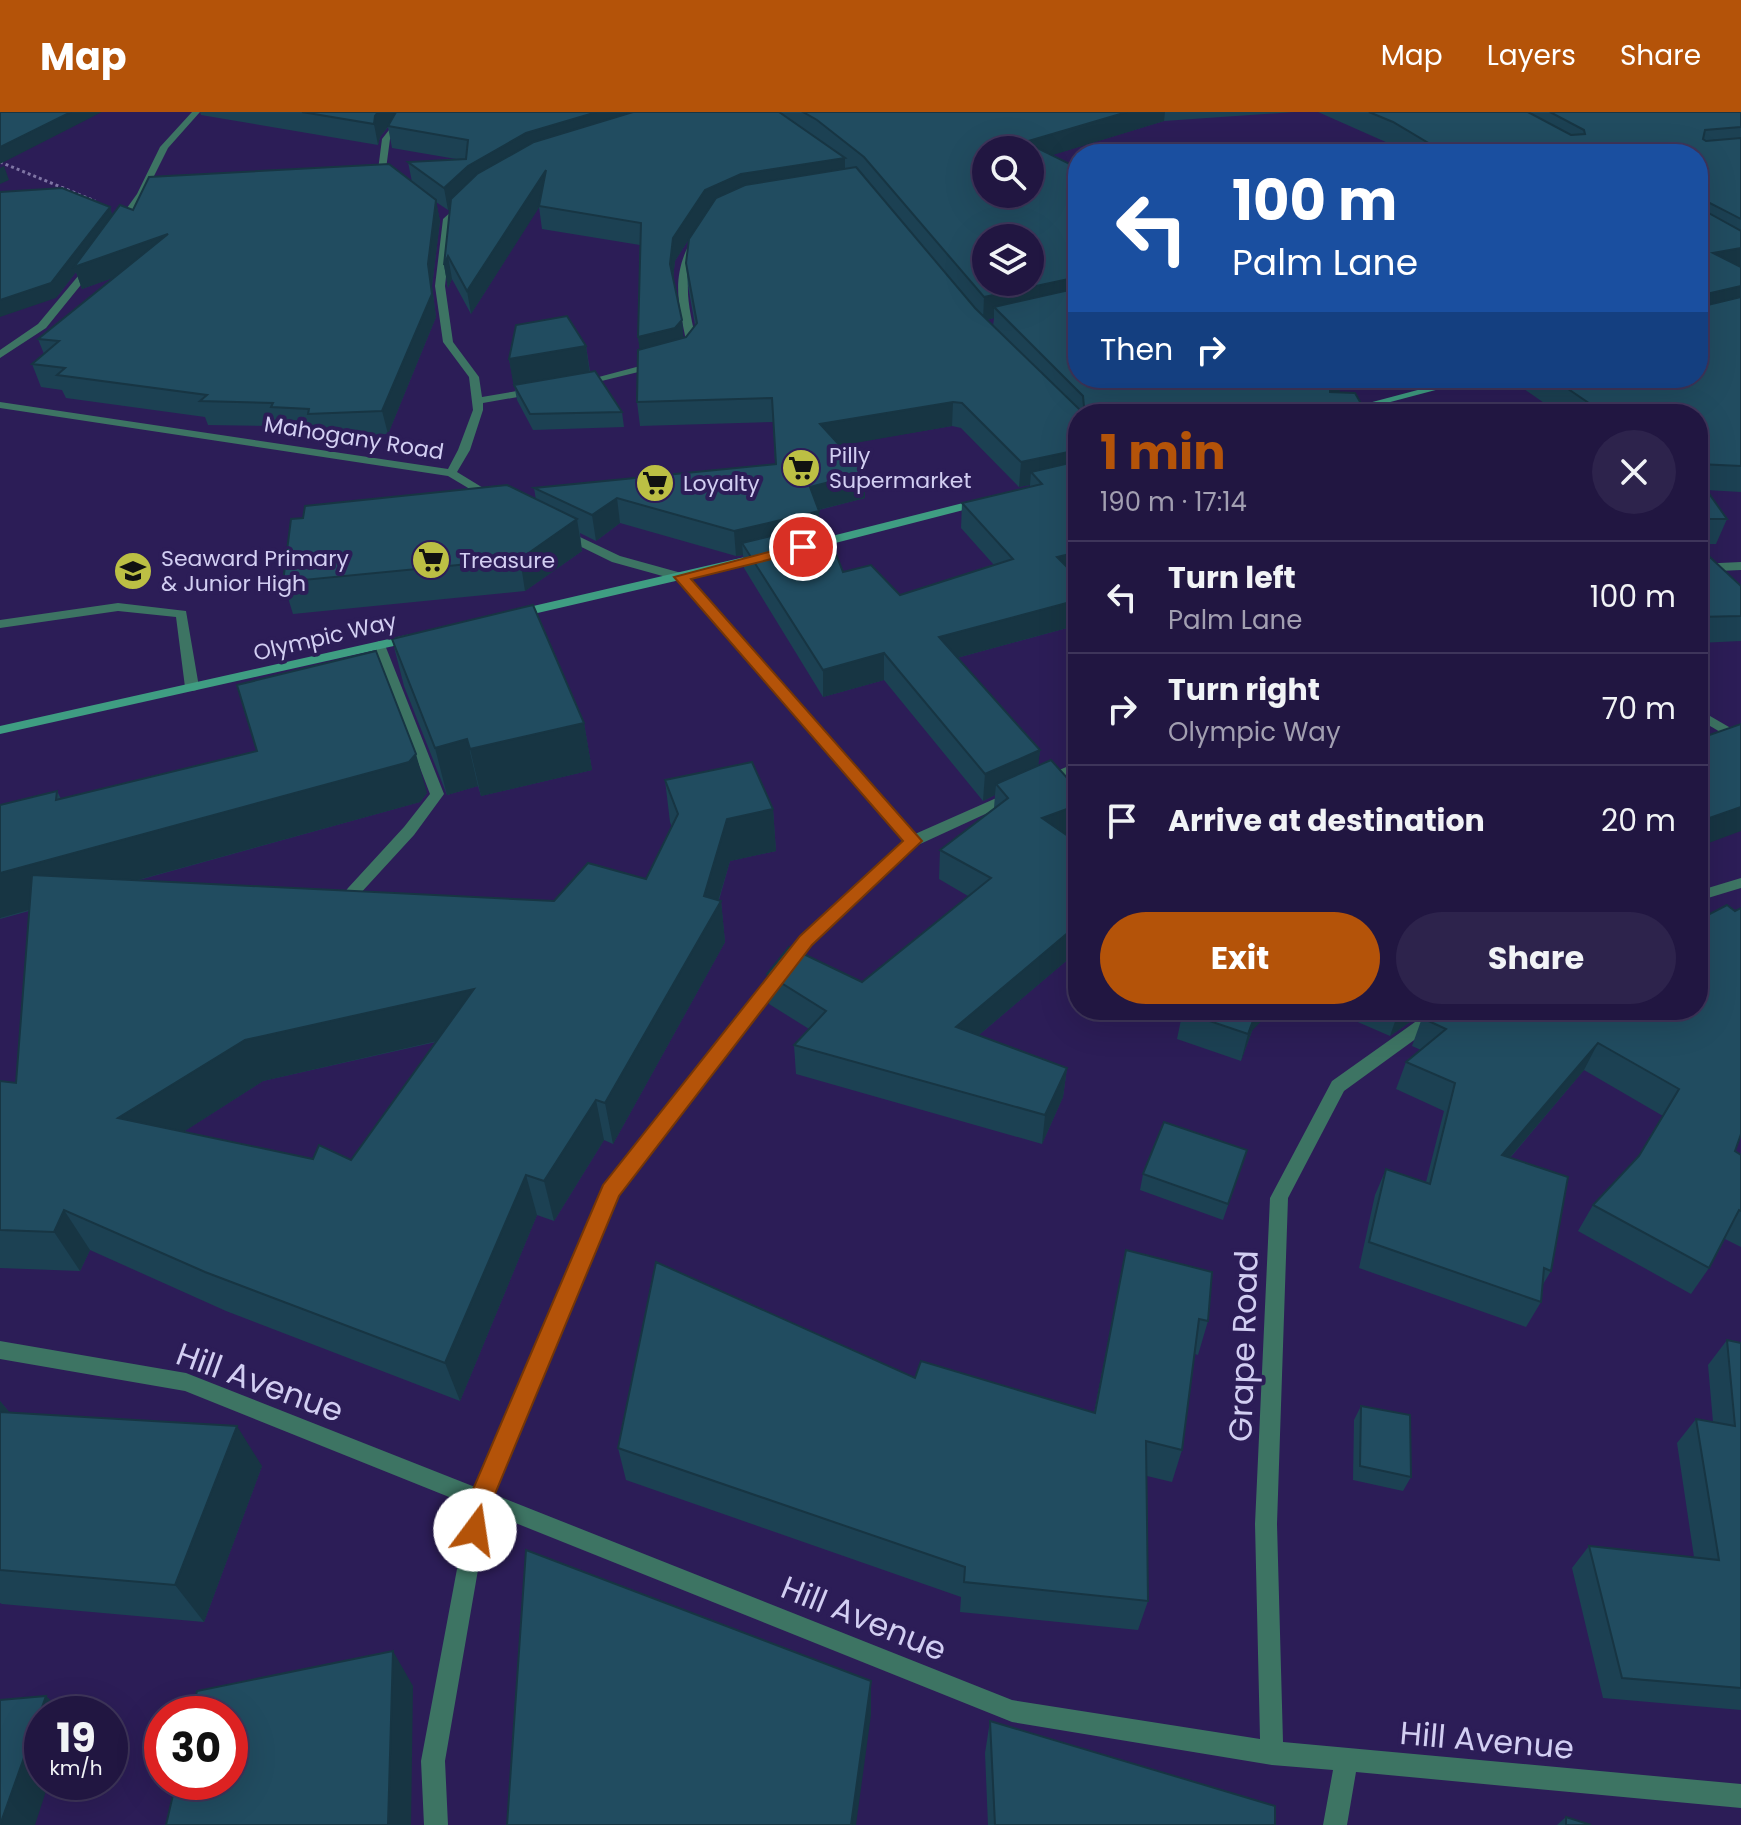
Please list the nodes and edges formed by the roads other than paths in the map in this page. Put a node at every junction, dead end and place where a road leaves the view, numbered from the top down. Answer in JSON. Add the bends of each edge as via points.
{"nodes":[{"id":1,"x":196,"y":112,"type":"edge"},
{"id":2,"x":407,"y":112,"type":"edge"},
{"id":3,"x":404,"y":187,"type":"edge"},
{"id":4,"x":476,"y":192,"type":"edge"},
{"id":5,"x":437,"y":211,"type":"edge"},
{"id":6,"x":448,"y":219,"type":"junction"},
{"id":7,"x":705,"y":226,"type":"edge"},
{"id":8,"x":116,"y":231,"type":"edge"},
{"id":9,"x":99,"y":255,"type":"edge"},
{"id":10,"x":0,"y":355,"type":"edge"},
{"id":11,"x":683,"y":356,"type":"edge"},
{"id":12,"x":668,"y":361,"type":"edge"},
{"id":13,"x":562,"y":386,"type":"edge"},
{"id":14,"x":1436,"y":388,"type":"edge"},
{"id":15,"x":548,"y":389,"type":"edge"},
{"id":16,"x":477,"y":401,"type":"junction"},
{"id":17,"x":1372,"y":404,"type":"edge"},
{"id":18,"x":0,"y":405,"type":"edge"},
{"id":19,"x":451,"y":473,"type":"junction"},
{"id":20,"x":986,"y":502,"type":"edge"},
{"id":21,"x":508,"y":506,"type":"edge"},
{"id":22,"x":548,"y":526,"type":"edge"},
{"id":23,"x":803,"y":547,"type":"edge"},
{"id":24,"x":773,"y":555,"type":"edge"},
{"id":25,"x":1741,"y":566,"type":"edge"},
{"id":26,"x":1708,"y":568,"type":"edge"},
{"id":27,"x":681,"y":577,"type":"junction"},
{"id":28,"x":500,"y":618,"type":"edge"},
{"id":29,"x":0,"y":624,"type":"edge"},
{"id":30,"x":424,"y":635,"type":"edge"},
{"id":31,"x":379,"y":645,"type":"junction"},
{"id":32,"x":192,"y":687,"type":"junction"},
{"id":33,"x":1708,"y":719,"type":"edge"},
{"id":34,"x":0,"y":730,"type":"edge"},
{"id":35,"x":1741,"y":740,"type":"edge"},
{"id":36,"x":1068,"y":771,"type":"edge"},
{"id":37,"x":913,"y":841,"type":"junction"},
{"id":38,"x":1741,"y":883,"type":"edge"},
{"id":39,"x":353,"y":892,"type":"edge"},
{"id":40,"x":1708,"y":893,"type":"edge"},
{"id":41,"x":1430,"y":1020,"type":"edge"},
{"id":42,"x":0,"y":1350,"type":"edge"},
{"id":43,"x":480,"y":1501,"type":"junction"},
{"id":44,"x":1272,"y":1753,"type":"junction"},
{"id":45,"x":1347,"y":1759,"type":"junction"},
{"id":46,"x":1741,"y":1796,"type":"edge"},
{"id":47,"x":436,"y":1825,"type":"edge"},
{"id":48,"x":1335,"y":1825,"type":"edge"}],
"edges":[{"from":1,"to":8,"type":"street","via":[[164,147]]},
{"from":2,"to":3,"type":"street","via":[[386,139],[382,170]]},
{"from":4,"to":6,"type":"street"},
{"from":5,"to":6,"type":"street"},
{"from":6,"to":16,"type":"street","via":[[440,286],[448,342],[474,377]]},
{"from":7,"to":11,"type":"street","via":[[683,261],[680,286],[692,345]]},
{"from":9,"to":10,"type":"street","via":[[42,326]]},
{"from":12,"to":13,"type":"street"},
{"from":14,"to":17,"type":"street"},
{"from":15,"to":16,"type":"street"},
{"from":16,"to":19,"type":"street","via":[[464,450]]},
{"from":18,"to":19,"type":"street","name":"Mahogany Road"},
{"from":19,"to":21,"type":"street","name":"Mahogany Road"},
{"from":20,"to":23,"type":"street"},
{"from":22,"to":27,"type":"street","via":[[616,559]]},
{"from":24,"to":27,"type":"street"},
{"from":25,"to":26,"type":"street"},
{"from":27,"to":28,"type":"street"},
{"from":27,"to":37,"type":"street"},
{"from":29,"to":32,"type":"street","via":[[118,607],[182,614]]},
{"from":30,"to":31,"type":"street","name":"Olympic Way"},
{"from":31,"to":32,"type":"street","name":"Olympic Way"},
{"from":31,"to":39,"type":"street","via":[[437,794]]},
{"from":32,"to":34,"type":"street","name":"Olympic Way"},
{"from":33,"to":35,"type":"street"},
{"from":36,"to":37,"type":"street"},
{"from":37,"to":43,"type":"street","via":[[806,940],[610,1191]]},
{"from":38,"to":40,"type":"street"},
{"from":41,"to":44,"type":"street","name":"Grape Road","via":[[1338,1086],[1279,1198],[1266,1524]]},
{"from":42,"to":43,"type":"street","name":"Hill Avenue","via":[[186,1382]]},
{"from":43,"to":44,"type":"street","name":"Hill Avenue","via":[[1012,1711]]},
{"from":43,"to":47,"type":"street","via":[[433,1761]]},
{"from":44,"to":45,"type":"street","name":"Hill Avenue"},
{"from":45,"to":46,"type":"street","name":"Hill Avenue"},
{"from":45,"to":48,"type":"street"}]}
